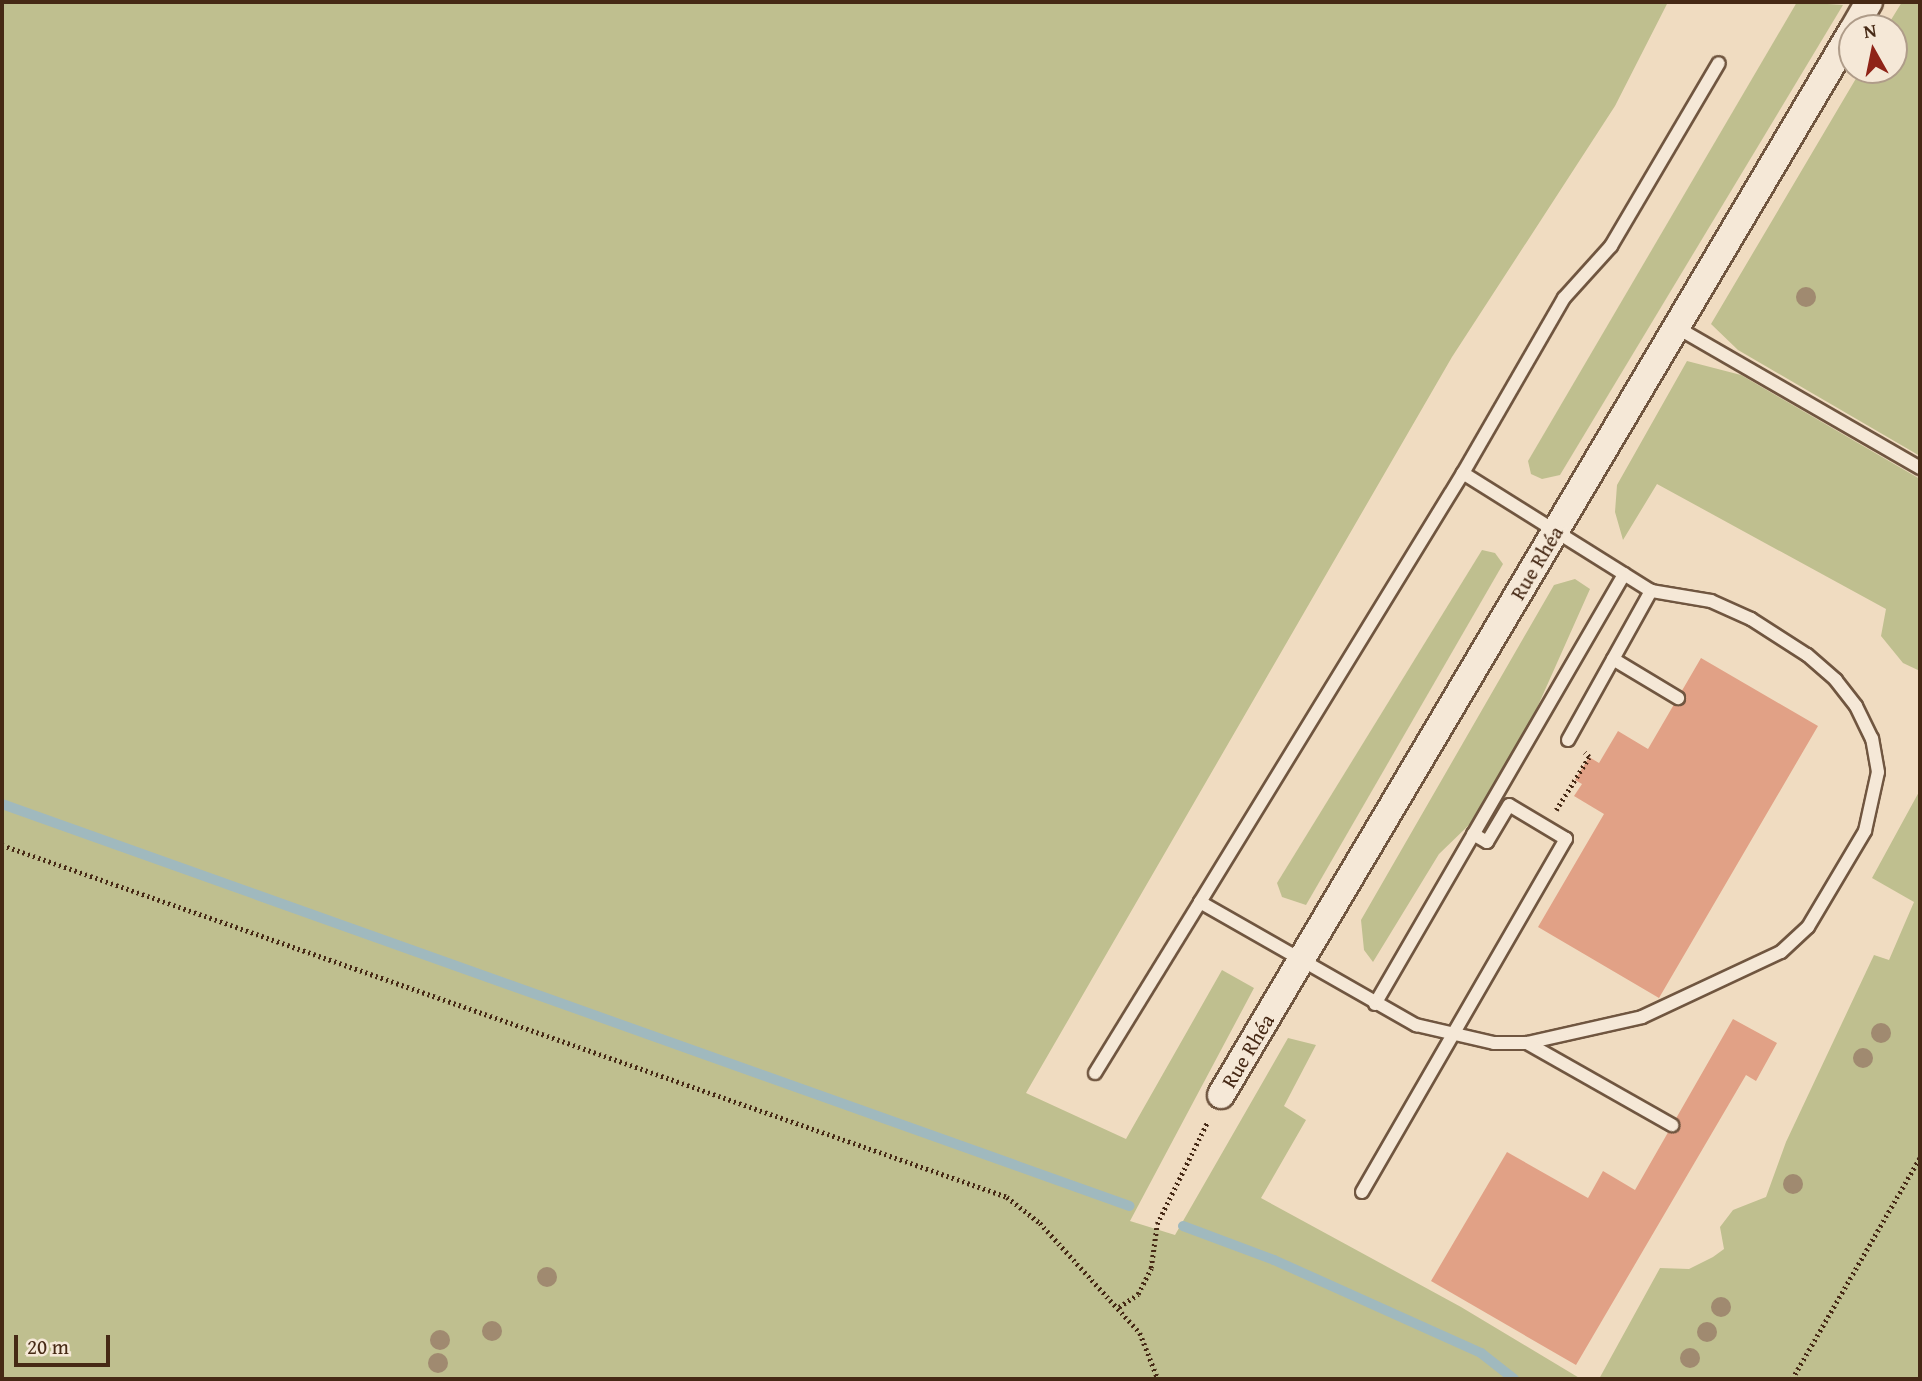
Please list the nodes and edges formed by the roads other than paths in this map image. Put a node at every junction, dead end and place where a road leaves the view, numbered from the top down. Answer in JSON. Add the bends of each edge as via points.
{"nodes":[{"id":1,"x":1838,"y":54,"type":"edge"},
{"id":2,"x":1719,"y":63,"type":"dead end"},
{"id":3,"x":1676,"y":327,"type":"junction"},
{"id":4,"x":1920,"y":468,"type":"edge"},
{"id":5,"x":1463,"y":473,"type":"junction"},
{"id":6,"x":1556,"y":531,"type":"junction"},
{"id":7,"x":1623,"y":575,"type":"junction"},
{"id":8,"x":1651,"y":591,"type":"junction"},
{"id":9,"x":1613,"y":659,"type":"junction"},
{"id":10,"x":1678,"y":698,"type":"dead end"},
{"id":11,"x":1568,"y":740,"type":"dead end"},
{"id":12,"x":1473,"y":834,"type":"junction"},
{"id":13,"x":1200,"y":902,"type":"junction"},
{"id":14,"x":1301,"y":960,"type":"junction"},
{"id":15,"x":1375,"y":1004,"type":"junction"},
{"id":16,"x":1450,"y":1035,"type":"junction"},
{"id":17,"x":1527,"y":1043,"type":"junction"},
{"id":18,"x":1095,"y":1073,"type":"dead end"},
{"id":19,"x":1221,"y":1095,"type":"road end"},
{"id":20,"x":1672,"y":1125,"type":"dead end"},
{"id":21,"x":1362,"y":1192,"type":"dead end"}],
"edges":[{"from":1,"to":3,"type":"street","name":"Rue Rhéa"},
{"from":2,"to":5,"type":"lane","via":[[1611,246],[1564,298]]},
{"from":3,"to":4,"type":"lane"},
{"from":3,"to":6,"type":"street","name":"Rue Rhéa"},
{"from":5,"to":6,"type":"lane"},
{"from":5,"to":13,"type":"lane"},
{"from":6,"to":7,"type":"lane"},
{"from":6,"to":14,"type":"street","name":"Rue Rhéa"},
{"from":7,"to":8,"type":"lane"},
{"from":7,"to":12,"type":"lane"},
{"from":8,"to":9,"type":"lane"},
{"from":8,"to":17,"type":"lane","via":[[1711,601],[1751,619],[1836,680],[1856,706],[1872,739],[1878,772],[1875,799],[1865,831],[1808,927],[1781,952],[1642,1017]]},
{"from":9,"to":10,"type":"lane"},
{"from":9,"to":11,"type":"lane"},
{"from":12,"to":15,"type":"lane"},
{"from":12,"to":16,"type":"lane","via":[[1487,842],[1509,805],[1566,839]]},
{"from":13,"to":14,"type":"lane"},
{"from":13,"to":18,"type":"lane"},
{"from":14,"to":15,"type":"lane"},
{"from":14,"to":19,"type":"street","name":"Rue Rhéa"},
{"from":15,"to":16,"type":"lane"},
{"from":16,"to":17,"type":"lane"},
{"from":16,"to":21,"type":"lane"},
{"from":17,"to":20,"type":"lane"}]}
